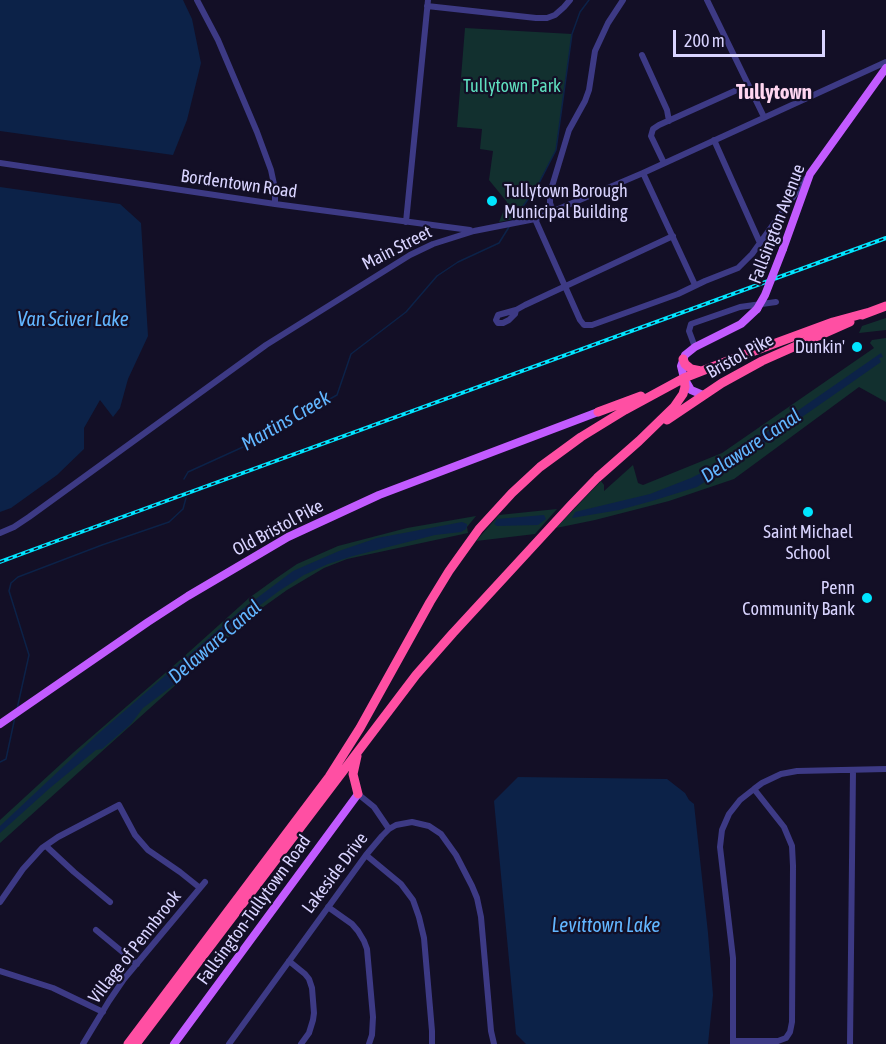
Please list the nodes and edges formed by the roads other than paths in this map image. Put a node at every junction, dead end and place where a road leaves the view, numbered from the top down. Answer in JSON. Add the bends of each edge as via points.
{"nodes":[{"id":1,"x":197,"y":0,"type":"edge"},
{"id":2,"x":570,"y":0,"type":"edge"},
{"id":3,"x":623,"y":0,"type":"edge"},
{"id":4,"x":707,"y":0,"type":"edge"},
{"id":5,"x":427,"y":3,"type":"edge"},
{"id":6,"x":642,"y":56,"type":"dead end"},
{"id":7,"x":886,"y":62,"type":"edge"},
{"id":8,"x":886,"y":68,"type":"edge"},
{"id":9,"x":748,"y":85,"type":"junction"},
{"id":10,"x":764,"y":117,"type":"junction"},
{"id":11,"x":669,"y":121,"type":"junction"},
{"id":12,"x":714,"y":140,"type":"junction"},
{"id":13,"x":664,"y":163,"type":"junction"},
{"id":14,"x":0,"y":164,"type":"edge"},
{"id":15,"x":643,"y":172,"type":"junction"},
{"id":16,"x":810,"y":174,"type":"junction"},
{"id":17,"x":275,"y":204,"type":"junction"},
{"id":18,"x":553,"y":211,"type":"junction"},
{"id":19,"x":535,"y":219,"type":"junction"},
{"id":20,"x":406,"y":222,"type":"junction"},
{"id":21,"x":474,"y":231,"type":"junction"},
{"id":22,"x":673,"y":236,"type":"junction"},
{"id":23,"x":760,"y":243,"type":"junction"},
{"id":24,"x":695,"y":285,"type":"junction"},
{"id":25,"x":565,"y":287,"type":"junction"},
{"id":26,"x":776,"y":303,"type":"dead end"},
{"id":27,"x":886,"y":306,"type":"edge"},
{"id":28,"x":516,"y":310,"type":"dead end"},
{"id":29,"x":866,"y":313,"type":"junction"},
{"id":30,"x":695,"y":347,"type":"junction"},
{"id":31,"x":683,"y":358,"type":"junction"},
{"id":32,"x":704,"y":370,"type":"junction"},
{"id":33,"x":684,"y":378,"type":"junction"},
{"id":34,"x":672,"y":385,"type":"junction"},
{"id":35,"x":703,"y":395,"type":"junction"},
{"id":36,"x":597,"y":411,"type":"joint"},
{"id":37,"x":639,"y":441,"type":"junction"},
{"id":38,"x":0,"y":533,"type":"edge"},
{"id":39,"x":0,"y":723,"type":"edge"},
{"id":40,"x":362,"y":745,"type":"junction"},
{"id":41,"x":886,"y":769,"type":"edge"},
{"id":42,"x":853,"y":770,"type":"junction"},
{"id":43,"x":754,"y":789,"type":"junction"},
{"id":44,"x":358,"y":795,"type":"junction"},
{"id":45,"x":389,"y":829,"type":"junction"},
{"id":46,"x":46,"y":846,"type":"junction"},
{"id":47,"x":366,"y":855,"type":"junction"},
{"id":48,"x":205,"y":882,"type":"dead end"},
{"id":49,"x":200,"y":888,"type":"junction"},
{"id":50,"x":0,"y":902,"type":"edge"},
{"id":51,"x":110,"y":902,"type":"dead end"},
{"id":52,"x":328,"y":907,"type":"junction"},
{"id":53,"x":96,"y":930,"type":"dead end"},
{"id":54,"x":289,"y":961,"type":"junction"},
{"id":55,"x":136,"y":964,"type":"junction"},
{"id":56,"x":0,"y":971,"type":"edge"},
{"id":57,"x":102,"y":1012,"type":"junction"},
{"id":58,"x":733,"y":1042,"type":"edge"},
{"id":59,"x":83,"y":1044,"type":"edge"},
{"id":60,"x":128,"y":1044,"type":"edge"},
{"id":61,"x":136,"y":1044,"type":"edge"},
{"id":62,"x":174,"y":1044,"type":"edge"},
{"id":63,"x":229,"y":1044,"type":"edge"},
{"id":64,"x":301,"y":1044,"type":"edge"},
{"id":65,"x":369,"y":1044,"type":"edge"},
{"id":66,"x":432,"y":1044,"type":"edge"},
{"id":67,"x":494,"y":1044,"type":"edge"},
{"id":68,"x":850,"y":1044,"type":"edge"}],
"edges":[{"from":1,"to":17,"type":"street","via":[[219,40],[257,132],[271,170]]},
{"from":2,"to":5,"type":"street","via":[[547,18]]},
{"from":3,"to":18,"type":"street","via":[[601,36],[589,90],[569,130],[552,185]]},
{"from":4,"to":9,"type":"street"},
{"from":5,"to":20,"type":"street"},
{"from":6,"to":11,"type":"street"},
{"from":7,"to":10,"type":"street","name":"Main Street"},
{"from":8,"to":16,"type":"main road","name":"Fallsington Avenue"},
{"from":9,"to":10,"type":"street"},
{"from":9,"to":11,"type":"street"},
{"from":10,"to":12,"type":"street","name":"Main Street"},
{"from":11,"to":13,"type":"street","via":[[651,134]]},
{"from":12,"to":13,"type":"street","name":"Main Street"},
{"from":12,"to":23,"type":"street"},
{"from":13,"to":15,"type":"street","name":"Main Street"},
{"from":14,"to":17,"type":"street","name":"Bordentown Road"},
{"from":15,"to":18,"type":"street","name":"Main Street"},
{"from":15,"to":22,"type":"street"},
{"from":16,"to":23,"type":"street"},
{"from":16,"to":30,"type":"main road","name":"Fallsington Avenue","bridge":true,"via":[[757,309],[746,321]]},
{"from":17,"to":20,"type":"street","name":"Bordentown Road"},
{"from":18,"to":19,"type":"street","name":"Main Street"},
{"from":19,"to":21,"type":"street","name":"Main Street"},
{"from":19,"to":25,"type":"street"},
{"from":20,"to":21,"type":"street","name":"Bordentown Road"},
{"from":21,"to":38,"type":"street","name":"Main Street","via":[[410,255],[284,333],[29,517]]},
{"from":22,"to":24,"type":"street"},
{"from":22,"to":25,"type":"street"},
{"from":23,"to":24,"type":"street","via":[[738,268]]},
{"from":24,"to":25,"type":"street","via":[[587,326]]},
{"from":25,"to":28,"type":"street"},
{"from":26,"to":30,"type":"street","name":"Fallsington Avenue","via":[[740,307],[691,324],[688,331]]},
{"from":27,"to":29,"type":"highway","name":"Bristol Pike"},
{"from":29,"to":32,"type":"highway","name":"Bristol Pike"},
{"from":29,"to":35,"type":"highway","name":"Bristol Pike","via":[[776,354]]},
{"from":30,"to":31,"type":"main road","name":"Fallsington Avenue"},
{"from":31,"to":32,"type":"highway","via":[[691,369]]},
{"from":31,"to":33,"type":"main road"},
{"from":32,"to":33,"type":"highway","name":"Bristol Pike"},
{"from":33,"to":34,"type":"highway","name":"Bristol Pike"},
{"from":33,"to":35,"type":"main road","via":[[692,390]]},
{"from":33,"to":37,"type":"highway","via":[[679,401]]},
{"from":34,"to":36,"type":"highway"},
{"from":34,"to":60,"type":"highway","via":[[553,457],[479,529],[440,585],[329,777]]},
{"from":35,"to":37,"type":"highway","name":"Bristol Pike"},
{"from":36,"to":39,"type":"main road","name":"Old Bristol Pike","via":[[367,500],[302,530],[148,622]]},
{"from":37,"to":40,"type":"highway","via":[[583,492],[460,624]]},
{"from":40,"to":44,"type":"highway","via":[[354,769]]},
{"from":40,"to":61,"type":"highway"},
{"from":41,"to":42,"type":"street"},
{"from":42,"to":43,"type":"street","via":[[788,772]]},
{"from":42,"to":68,"type":"street"},
{"from":43,"to":58,"type":"street","via":[[733,807],[721,838],[733,958]]},
{"from":43,"to":58,"type":"street","via":[[784,827],[792,846],[792,1022],[784,1039]]},
{"from":44,"to":45,"type":"street","via":[[374,807]]},
{"from":44,"to":62,"type":"main road","name":"Fallsington-Tullytown Road"},
{"from":45,"to":47,"type":"street","name":"Lakeside Drive"},
{"from":45,"to":67,"type":"street","name":"Lakeside Drive","via":[[417,822],[441,834],[472,886],[479,910]]},
{"from":46,"to":49,"type":"street","name":"Village of Pennbrook","via":[[118,805],[140,842]]},
{"from":46,"to":50,"type":"street","name":"Village of Pennbrook","via":[[23,869]]},
{"from":46,"to":51,"type":"street"},
{"from":47,"to":52,"type":"street","name":"Lakeside Drive"},
{"from":47,"to":66,"type":"street","via":[[401,884],[416,908],[424,938]]},
{"from":48,"to":49,"type":"street"},
{"from":49,"to":55,"type":"street","name":"Village of Pennbrook"},
{"from":52,"to":54,"type":"street","name":"Lakeside Drive"},
{"from":52,"to":65,"type":"street","via":[[352,924],[367,949],[373,1017]]},
{"from":53,"to":55,"type":"street"},
{"from":54,"to":63,"type":"street","name":"Lakeside Drive"},
{"from":54,"to":64,"type":"street","via":[[305,974],[312,988],[313,1020]]},
{"from":55,"to":57,"type":"street","name":"Village of Pennbrook"},
{"from":56,"to":57,"type":"street","via":[[53,988]]},
{"from":57,"to":59,"type":"street","name":"Village of Pennbrook"}]}
